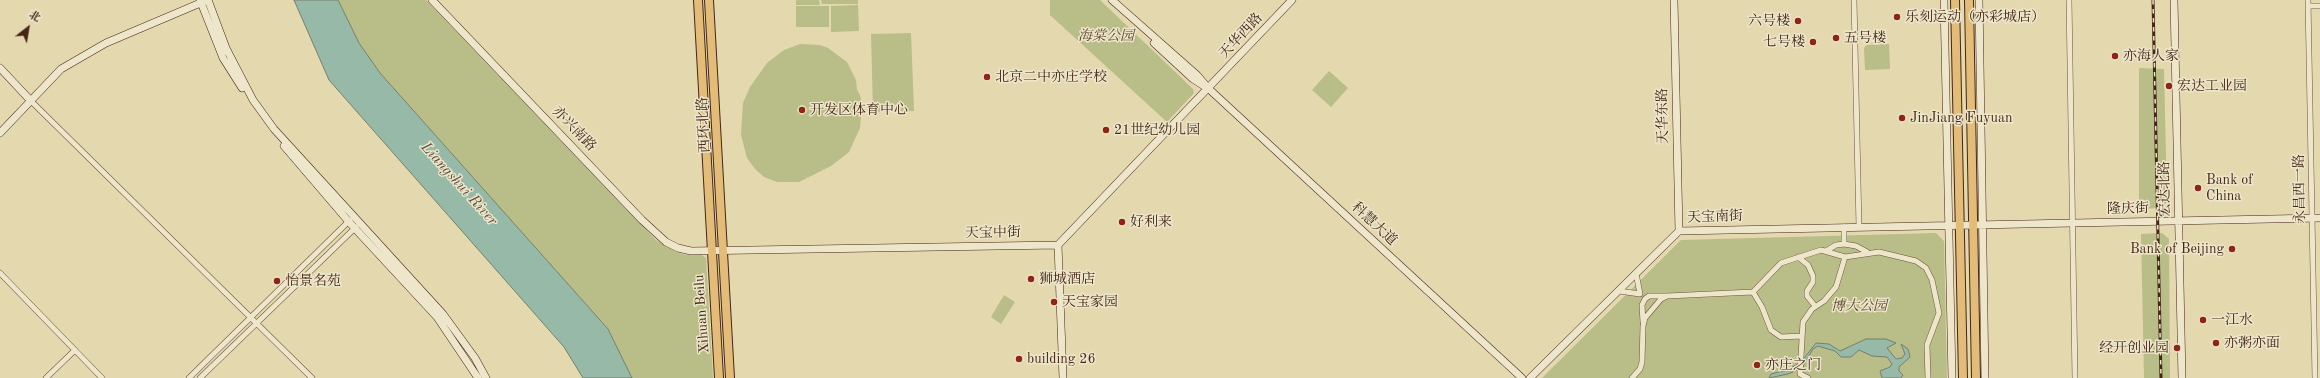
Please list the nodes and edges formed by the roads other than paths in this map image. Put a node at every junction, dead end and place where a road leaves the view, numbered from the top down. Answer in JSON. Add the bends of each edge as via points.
{"nodes":[{"id":1,"x":432,"y":0,"type":"edge"},
{"id":2,"x":698,"y":0,"type":"edge"},
{"id":3,"x":709,"y":0,"type":"edge"},
{"id":4,"x":1112,"y":0,"type":"edge"},
{"id":5,"x":1292,"y":0,"type":"edge"},
{"id":6,"x":1674,"y":0,"type":"edge"},
{"id":7,"x":1854,"y":0,"type":"edge"},
{"id":8,"x":1944,"y":0,"type":"edge"},
{"id":9,"x":1955,"y":0,"type":"edge"},
{"id":10,"x":1969,"y":0,"type":"edge"},
{"id":11,"x":1979,"y":0,"type":"edge"},
{"id":12,"x":2069,"y":0,"type":"edge"},
{"id":13,"x":2174,"y":0,"type":"edge"},
{"id":14,"x":2308,"y":0,"type":"edge"},
{"id":15,"x":204,"y":1,"type":"edge"},
{"id":16,"x":2308,"y":6,"type":"junction"},
{"id":17,"x":2320,"y":6,"type":"edge"},
{"id":18,"x":1969,"y":18,"type":"junction"},
{"id":19,"x":0,"y":68,"type":"edge"},
{"id":20,"x":1209,"y":89,"type":"junction"},
{"id":21,"x":31,"y":101,"type":"junction"},
{"id":22,"x":0,"y":133,"type":"edge"},
{"id":23,"x":1958,"y":139,"type":"junction"},
{"id":24,"x":1948,"y":160,"type":"junction"},
{"id":25,"x":2316,"y":218,"type":"edge"},
{"id":26,"x":351,"y":219,"type":"junction"},
{"id":27,"x":2178,"y":221,"type":"junction"},
{"id":28,"x":2073,"y":223,"type":"junction"},
{"id":29,"x":1960,"y":224,"type":"junction"},
{"id":30,"x":1974,"y":224,"type":"junction"},
{"id":31,"x":1983,"y":224,"type":"junction"},
{"id":32,"x":357,"y":225,"type":"junction"},
{"id":33,"x":1949,"y":225,"type":"junction"},
{"id":34,"x":1844,"y":227,"type":"junction"},
{"id":35,"x":1859,"y":227,"type":"junction"},
{"id":36,"x":1679,"y":231,"type":"junction"},
{"id":37,"x":1844,"y":244,"type":"junction"},
{"id":38,"x":1058,"y":245,"type":"junction"},
{"id":39,"x":711,"y":249,"type":"junction"},
{"id":40,"x":724,"y":249,"type":"junction"},
{"id":41,"x":1823,"y":249,"type":"junction"},
{"id":42,"x":1867,"y":252,"type":"junction"},
{"id":43,"x":1798,"y":257,"type":"junction"},
{"id":44,"x":1845,"y":257,"type":"junction"},
{"id":45,"x":0,"y":273,"type":"edge"},
{"id":46,"x":1636,"y":273,"type":"junction"},
{"id":47,"x":1619,"y":291,"type":"junction"},
{"id":48,"x":1985,"y":291,"type":"junction"},
{"id":49,"x":1753,"y":292,"type":"junction"},
{"id":50,"x":1640,"y":294,"type":"junction"},
{"id":51,"x":1667,"y":296,"type":"junction"},
{"id":52,"x":1645,"y":299,"type":"junction"},
{"id":53,"x":1815,"y":306,"type":"junction"},
{"id":54,"x":1976,"y":310,"type":"junction"},
{"id":55,"x":251,"y":316,"type":"junction"},
{"id":56,"x":257,"y":322,"type":"junction"},
{"id":57,"x":1643,"y":326,"type":"junction"},
{"id":58,"x":1801,"y":336,"type":"junction"},
{"id":59,"x":75,"y":350,"type":"junction"},
{"id":60,"x":46,"y":378,"type":"edge"},
{"id":61,"x":102,"y":378,"type":"edge"},
{"id":62,"x":189,"y":378,"type":"edge"},
{"id":63,"x":200,"y":378,"type":"edge"},
{"id":64,"x":312,"y":378,"type":"edge"},
{"id":65,"x":478,"y":378,"type":"edge"},
{"id":66,"x":486,"y":378,"type":"edge"},
{"id":67,"x":719,"y":378,"type":"edge"},
{"id":68,"x":730,"y":378,"type":"edge"},
{"id":69,"x":1062,"y":378,"type":"edge"},
{"id":70,"x":1522,"y":378,"type":"edge"},
{"id":71,"x":1530,"y":378,"type":"edge"},
{"id":72,"x":1632,"y":378,"type":"edge"},
{"id":73,"x":1808,"y":378,"type":"edge"},
{"id":74,"x":1928,"y":378,"type":"edge"},
{"id":75,"x":1952,"y":378,"type":"edge"},
{"id":76,"x":1963,"y":378,"type":"edge"},
{"id":77,"x":1976,"y":378,"type":"edge"},
{"id":78,"x":1985,"y":378,"type":"edge"},
{"id":79,"x":2075,"y":378,"type":"edge"},
{"id":80,"x":2182,"y":378,"type":"edge"},
{"id":81,"x":2315,"y":378,"type":"edge"}],
"edges":[{"from":1,"to":39,"type":"street","name":"亦兴南路","via":[[666,242],[691,251]]},
{"from":2,"to":39,"type":"main road","name":"西环北路"},
{"from":3,"to":40,"type":"main road","name":"西环北路"},
{"from":4,"to":20,"type":"street","name":"科慧大道","via":[[1192,70]]},
{"from":5,"to":20,"type":"street","name":"天华西路"},
{"from":6,"to":36,"type":"street","name":"天华东路"},
{"from":7,"to":35,"type":"street"},
{"from":8,"to":24,"type":"street"},
{"from":9,"to":23,"type":"main road"},
{"from":10,"to":18,"type":"main road"},
{"from":11,"to":18,"type":"street"},
{"from":11,"to":31,"type":"street"},
{"from":12,"to":28,"type":"street"},
{"from":13,"to":27,"type":"street","name":"宏达北路"},
{"from":14,"to":16,"type":"street","name":"永昌西一路"},
{"from":15,"to":21,"type":"street","via":[[106,43],[61,69]]},
{"from":15,"to":26,"type":"street","via":[[253,100]]},
{"from":16,"to":17,"type":"street"},
{"from":16,"to":25,"type":"street","name":"永昌西一路"},
{"from":18,"to":30,"type":"main road"},
{"from":19,"to":21,"type":"street"},
{"from":20,"to":38,"type":"street"},
{"from":20,"to":70,"type":"street","name":"科慧大道"},
{"from":21,"to":22,"type":"street"},
{"from":21,"to":55,"type":"street"},
{"from":23,"to":24,"type":"street"},
{"from":23,"to":29,"type":"main road"},
{"from":24,"to":33,"type":"street"},
{"from":25,"to":27,"type":"street","name":"隆庆街"},
{"from":25,"to":81,"type":"street","name":"永昌西一路"},
{"from":26,"to":32,"type":"street"},
{"from":26,"to":55,"type":"street"},
{"from":27,"to":28,"type":"street","name":"隆庆街"},
{"from":27,"to":80,"type":"street","name":"宏达北路"},
{"from":28,"to":31,"type":"street","name":"隆庆街"},
{"from":28,"to":79,"type":"street"},
{"from":29,"to":30,"type":"street","name":"隆庆街"},
{"from":29,"to":33,"type":"street","name":"天宝南街"},
{"from":29,"to":76,"type":"main road"},
{"from":30,"to":31,"type":"street","name":"隆庆街"},
{"from":30,"to":54,"type":"main road"},
{"from":31,"to":48,"type":"street"},
{"from":32,"to":56,"type":"street"},
{"from":32,"to":65,"type":"street","via":[[438,317]]},
{"from":32,"to":66,"type":"street","via":[[443,314],[475,358]]},
{"from":33,"to":35,"type":"street","name":"天宝南街"},
{"from":33,"to":75,"type":"street"},
{"from":34,"to":35,"type":"street","name":"天宝南街"},
{"from":34,"to":36,"type":"street","name":"天宝南街"},
{"from":34,"to":37,"type":"street"},
{"from":36,"to":46,"type":"street","name":"天宝南街"},
{"from":37,"to":41,"type":"street"},
{"from":37,"to":42,"type":"street","via":[[1856,246]]},
{"from":38,"to":40,"type":"street","name":"天宝中街"},
{"from":38,"to":69,"type":"street"},
{"from":39,"to":40,"type":"street","name":"天宝中街"},
{"from":39,"to":67,"type":"main road","name":"Xihuan Beilu"},
{"from":40,"to":68,"type":"main road","name":"Xihuan Beilu"},
{"from":41,"to":43,"type":"street"},
{"from":41,"to":44,"type":"street"},
{"from":42,"to":44,"type":"street"},
{"from":42,"to":74,"type":"street","via":[[1879,252],[1916,261],[1930,272],[1939,313],[1927,345]]},
{"from":43,"to":49,"type":"street","via":[[1774,268]]},
{"from":43,"to":53,"type":"street","via":[[1808,265],[1813,276],[1807,296]]},
{"from":44,"to":53,"type":"street","via":[[1836,287],[1824,301]]},
{"from":45,"to":59,"type":"street"},
{"from":46,"to":47,"type":"street","name":"天宝南街"},
{"from":46,"to":50,"type":"street"},
{"from":47,"to":50,"type":"street"},
{"from":47,"to":71,"type":"street","name":"天宝南街"},
{"from":48,"to":54,"type":"street"},
{"from":48,"to":78,"type":"street"},
{"from":49,"to":51,"type":"street"},
{"from":49,"to":58,"type":"street","via":[[1771,330],[1781,336]]},
{"from":50,"to":52,"type":"street"},
{"from":51,"to":52,"type":"street","via":[[1649,296]]},
{"from":51,"to":57,"type":"street","via":[[1650,311]]},
{"from":52,"to":57,"type":"street","via":[[1642,305]]},
{"from":53,"to":58,"type":"street","via":[[1803,322]]},
{"from":54,"to":77,"type":"main road"},
{"from":55,"to":56,"type":"street"},
{"from":55,"to":62,"type":"street"},
{"from":56,"to":63,"type":"street"},
{"from":56,"to":64,"type":"street"},
{"from":57,"to":72,"type":"street","via":[[1642,362],[1640,369]]},
{"from":58,"to":73,"type":"street","via":[[1803,349],[1799,362],[1800,374]]},
{"from":59,"to":60,"type":"street"},
{"from":59,"to":61,"type":"street"}]}
